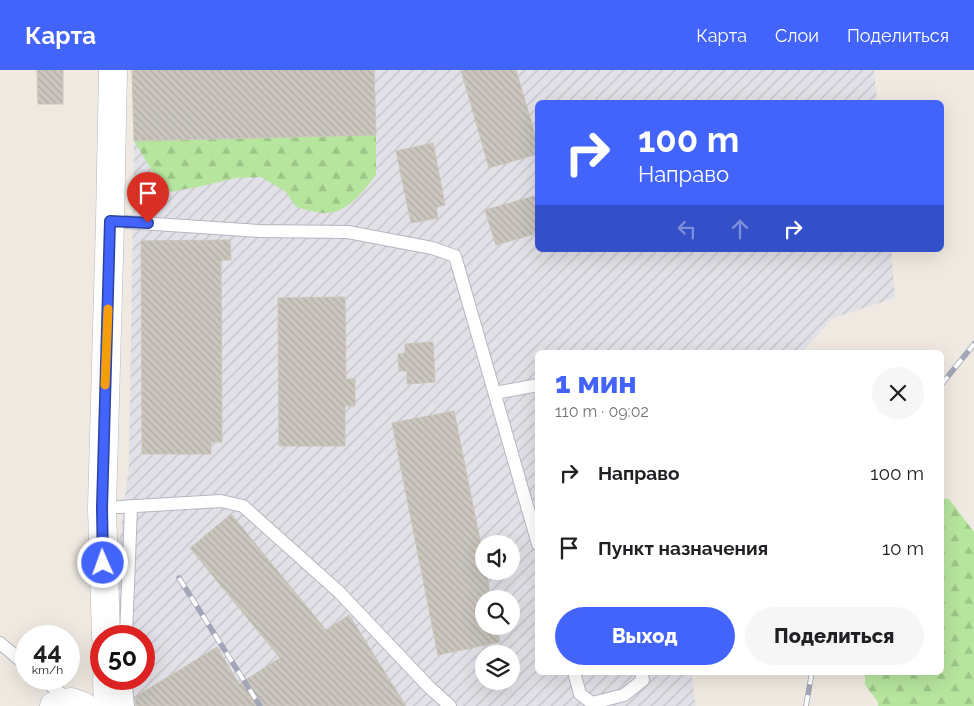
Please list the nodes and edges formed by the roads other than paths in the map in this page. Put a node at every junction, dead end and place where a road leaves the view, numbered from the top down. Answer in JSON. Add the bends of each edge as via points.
{"nodes":[{"id":1,"x":113,"y":70,"type":"edge"},
{"id":2,"x":110,"y":221,"type":"junction"},
{"id":3,"x":535,"y":386,"type":"edge"},
{"id":4,"x":495,"y":393,"type":"junction"},
{"id":5,"x":130,"y":507,"type":"junction"},
{"id":6,"x":102,"y":508,"type":"junction"},
{"id":7,"x":535,"y":533,"type":"edge"},
{"id":8,"x":106,"y":625,"type":"edge"},
{"id":9,"x":126,"y":625,"type":"edge"},
{"id":10,"x":0,"y":643,"type":"edge"},
{"id":11,"x":15,"y":656,"type":"edge"},
{"id":12,"x":575,"y":675,"type":"edge"},
{"id":13,"x":642,"y":675,"type":"edge"},
{"id":14,"x":54,"y":690,"type":"edge"},
{"id":15,"x":107,"y":690,"type":"edge"},
{"id":16,"x":127,"y":690,"type":"edge"},
{"id":17,"x":69,"y":705,"type":"edge"},
{"id":18,"x":108,"y":706,"type":"edge"},
{"id":19,"x":128,"y":706,"type":"edge"},
{"id":20,"x":450,"y":706,"type":"edge"}],
"edges":[{"from":1,"to":2,"type":"main road"},
{"from":2,"to":4,"type":"lane","via":[[259,231],[348,232],[432,248],[455,256]]},
{"from":2,"to":6,"type":"main road"},
{"from":3,"to":4,"type":"lane"},
{"from":4,"to":7,"type":"lane"},
{"from":5,"to":6,"type":"lane"},
{"from":5,"to":9,"type":"lane"},
{"from":5,"to":20,"type":"lane","via":[[221,501],[243,506],[339,592]]},
{"from":6,"to":8,"type":"main road"},
{"from":10,"to":11,"type":"lane"},
{"from":12,"to":13,"type":"lane","via":[[580,694],[592,703],[624,695],[643,680]]},
{"from":14,"to":17,"type":"lane"},
{"from":15,"to":18,"type":"main road"},
{"from":16,"to":19,"type":"lane"}]}
